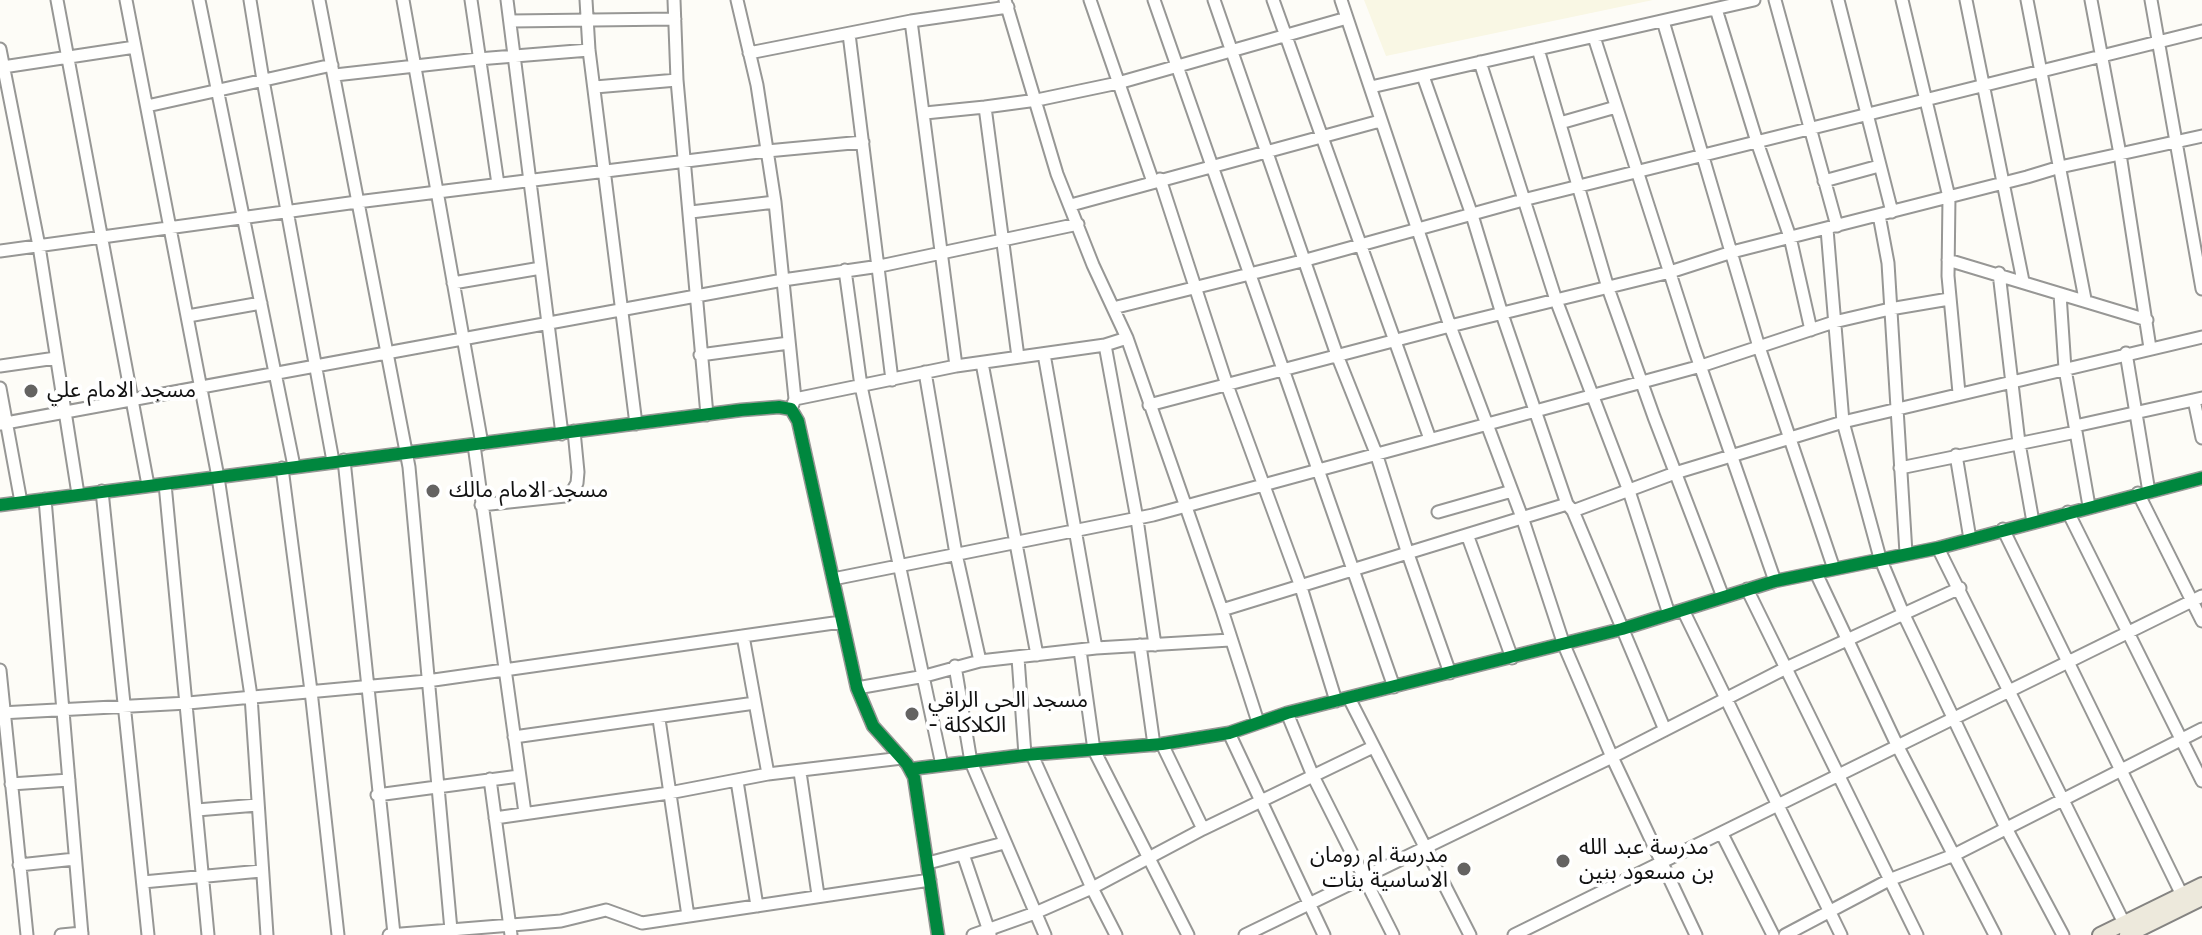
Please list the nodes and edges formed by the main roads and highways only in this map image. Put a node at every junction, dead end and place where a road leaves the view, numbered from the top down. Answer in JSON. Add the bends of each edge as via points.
{"nodes":[{"id":1,"x":2202,"y":885,"type":"edge"},
{"id":2,"x":2202,"y":898,"type":"edge"},
{"id":3,"x":2126,"y":929,"type":"edge"},
{"id":4,"x":2100,"y":935,"type":"edge"}],
"edges":[{"from":1,"to":3,"type":"main road"},
{"from":2,"to":3,"type":"main road"},
{"from":3,"to":4,"type":"main road"}]}
